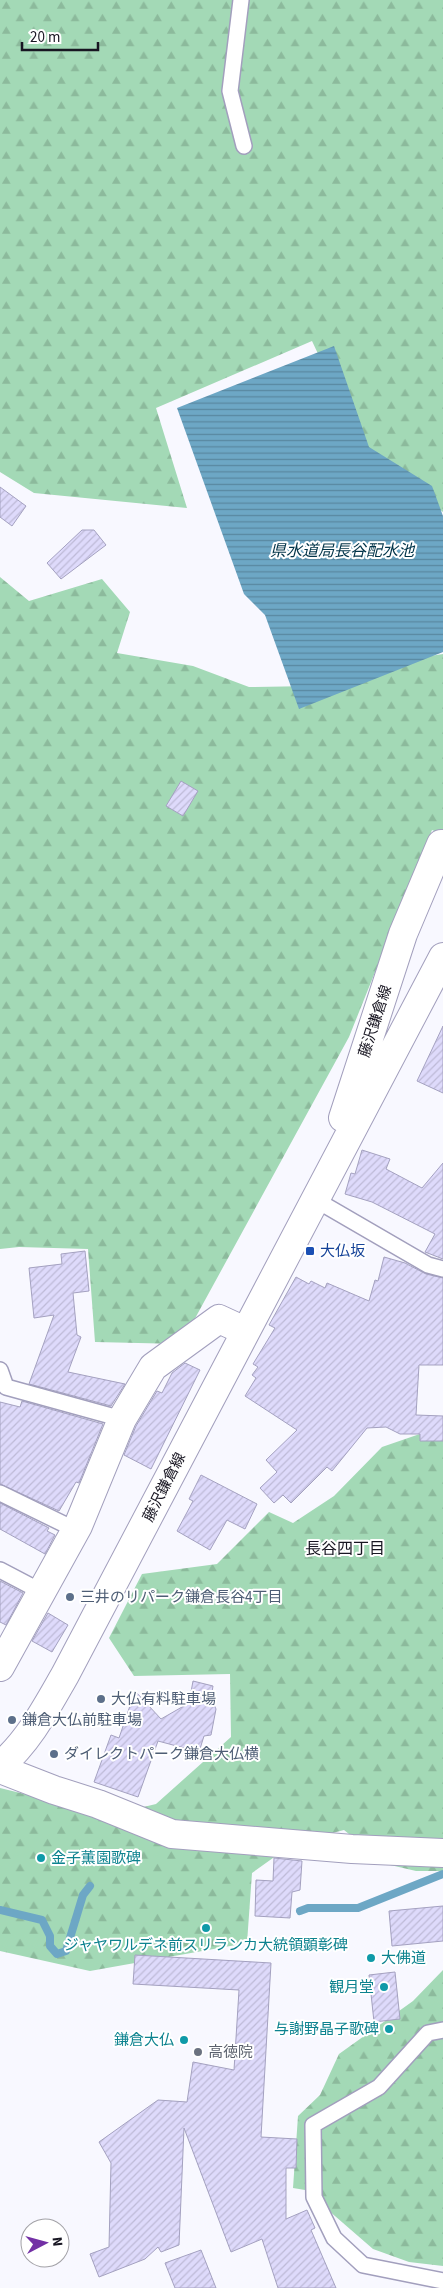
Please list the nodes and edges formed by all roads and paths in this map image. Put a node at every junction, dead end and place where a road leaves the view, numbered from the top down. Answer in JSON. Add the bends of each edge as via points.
{"nodes":[{"id":1,"x":241,"y":0,"type":"edge"},
{"id":2,"x":244,"y":146,"type":"dead end"},
{"id":3,"x":441,"y":844,"type":"dead end"},
{"id":4,"x":443,"y":957,"type":"edge"},
{"id":5,"x":316,"y":1200,"type":"junction"},
{"id":6,"x":443,"y":1269,"type":"edge"},
{"id":7,"x":245,"y":1331,"type":"junction"},
{"id":8,"x":0,"y":1370,"type":"edge"},
{"id":9,"x":122,"y":1419,"type":"junction"},
{"id":10,"x":0,"y":1493,"type":"edge"},
{"id":11,"x":76,"y":1530,"type":"junction"},
{"id":12,"x":0,"y":1570,"type":"edge"},
{"id":13,"x":42,"y":1592,"type":"junction"},
{"id":14,"x":1,"y":1663,"type":"edge"},
{"id":15,"x":0,"y":1768,"type":"edge"},
{"id":16,"x":443,"y":1853,"type":"edge"},
{"id":17,"x":443,"y":2030,"type":"edge"},
{"id":18,"x":443,"y":2281,"type":"edge"}],
"edges":[{"from":1,"to":2,"type":"lane","via":[[230,91]]},
{"from":3,"to":5,"type":"main road","name":"藤沢鎌倉線","via":[[403,934]]},
{"from":4,"to":5,"type":"main road","name":"藤沢鎌倉線"},
{"from":5,"to":6,"type":"lane","via":[[428,1265]]},
{"from":5,"to":7,"type":"main road","name":"藤沢鎌倉線"},
{"from":7,"to":9,"type":"main road","via":[[219,1318],[153,1367]]},
{"from":7,"to":15,"type":"main road","name":"藤沢鎌倉線","via":[[65,1675],[32,1732]]},
{"from":8,"to":9,"type":"lane","via":[[6,1387]]},
{"from":9,"to":11,"type":"main road"},
{"from":10,"to":11,"type":"lane"},
{"from":11,"to":13,"type":"main road"},
{"from":12,"to":13,"type":"lane"},
{"from":13,"to":14,"type":"main road"},
{"from":15,"to":16,"type":"main road","via":[[172,1834]]},
{"from":17,"to":18,"type":"lane","via":[[428,2033],[379,2087],[313,2124],[314,2197],[334,2238],[362,2265]]}]}
